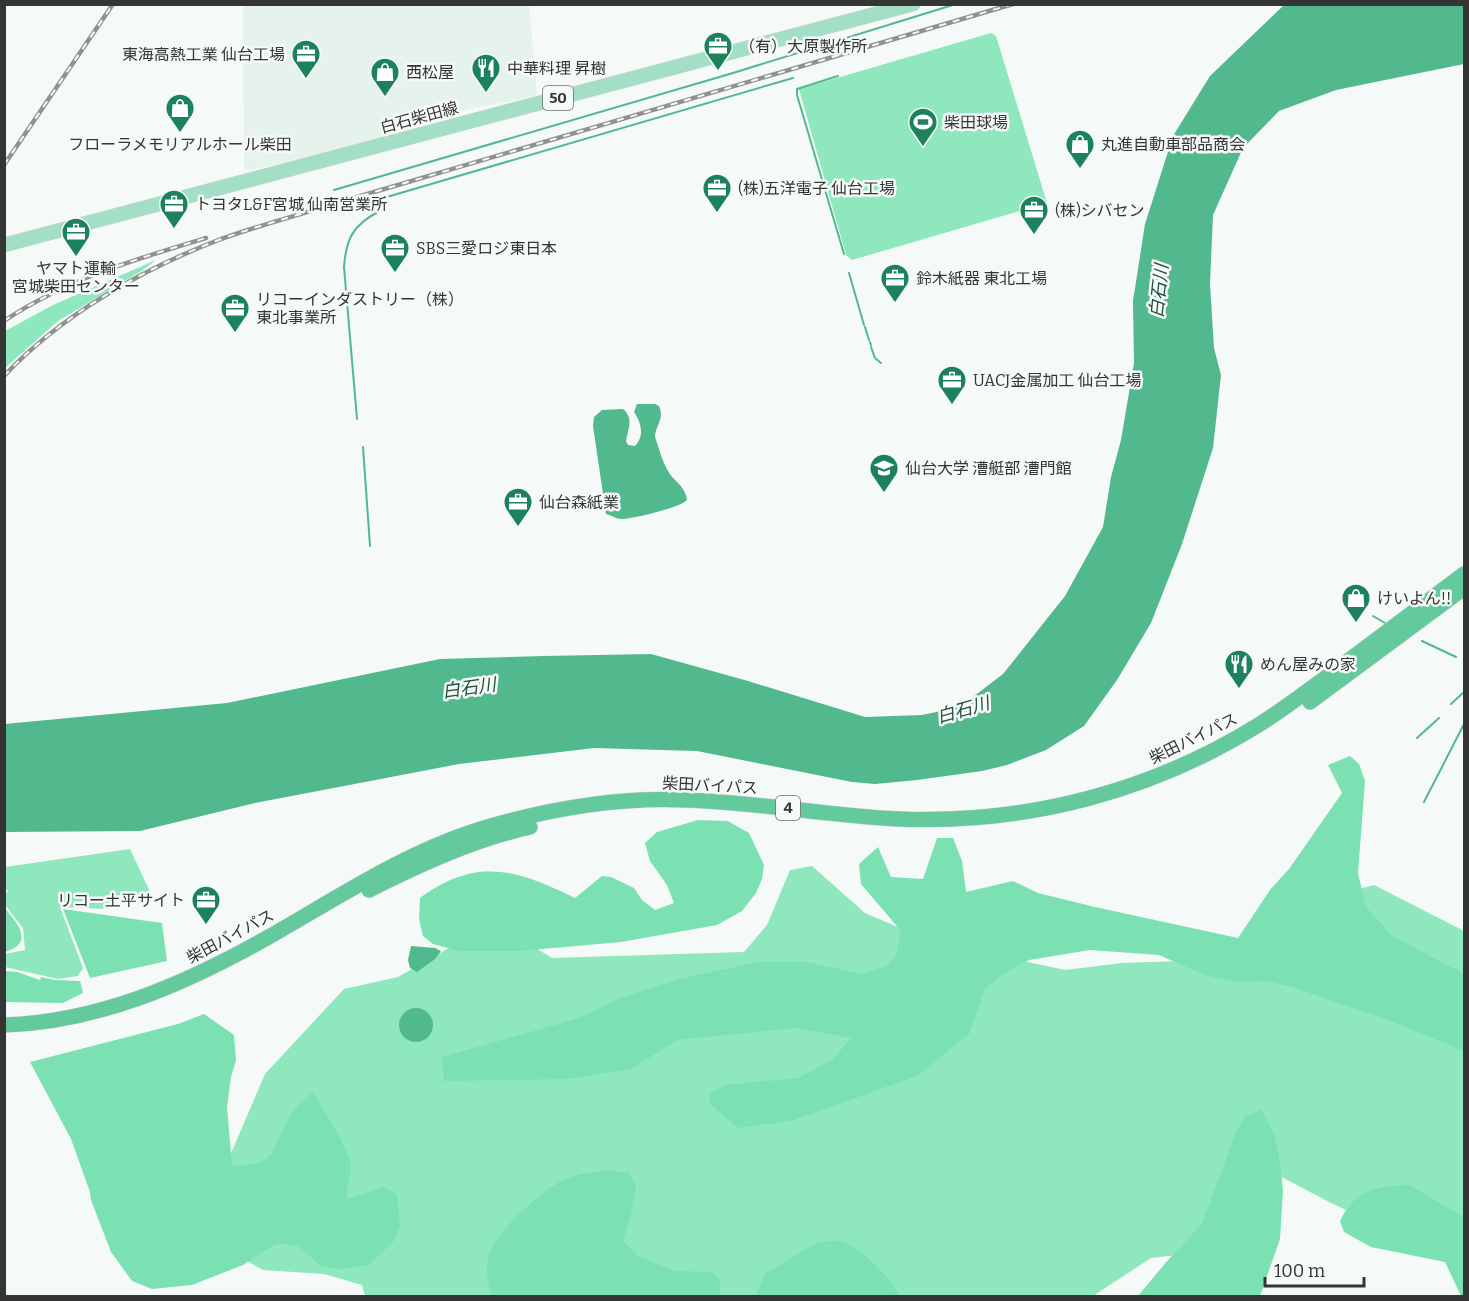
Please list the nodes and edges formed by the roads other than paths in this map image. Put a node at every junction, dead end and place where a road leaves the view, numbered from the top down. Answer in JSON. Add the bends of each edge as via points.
{"nodes":[{"id":1,"x":913,"y":4,"type":"edge"},
{"id":2,"x":4,"y":245,"type":"edge"},
{"id":3,"x":1464,"y":574,"type":"edge"},
{"id":4,"x":1464,"y":588,"type":"edge"},
{"id":5,"x":89,"y":1018,"type":"junction"},
{"id":6,"x":4,"y":1025,"type":"edge"},
{"id":7,"x":4,"y":1034,"type":"edge"}],
"edges":[{"from":1,"to":2,"type":"main road","name":"白石柴田線","number":"50"},
{"from":3,"to":5,"type":"highway","name":"柴田バイパス","number":"4","via":[[1259,725],[1189,762],[1124,789],[1033,812],[944,820],[894,819],[683,799],[558,810],[438,845],[383,871],[193,976]]},
{"from":4,"to":5,"type":"highway","name":"柴田バイパス","number":"4","via":[[1274,726],[1200,768],[1118,801],[1023,823],[950,829],[883,827],[720,810],[613,811],[569,818],[445,854],[369,890],[204,981],[152,1003]]},
{"from":5,"to":6,"type":"highway","name":"柴田バイパス","number":"4"},
{"from":5,"to":7,"type":"highway","name":"柴田バイパス","number":"4","via":[[38,1032]]}]}
